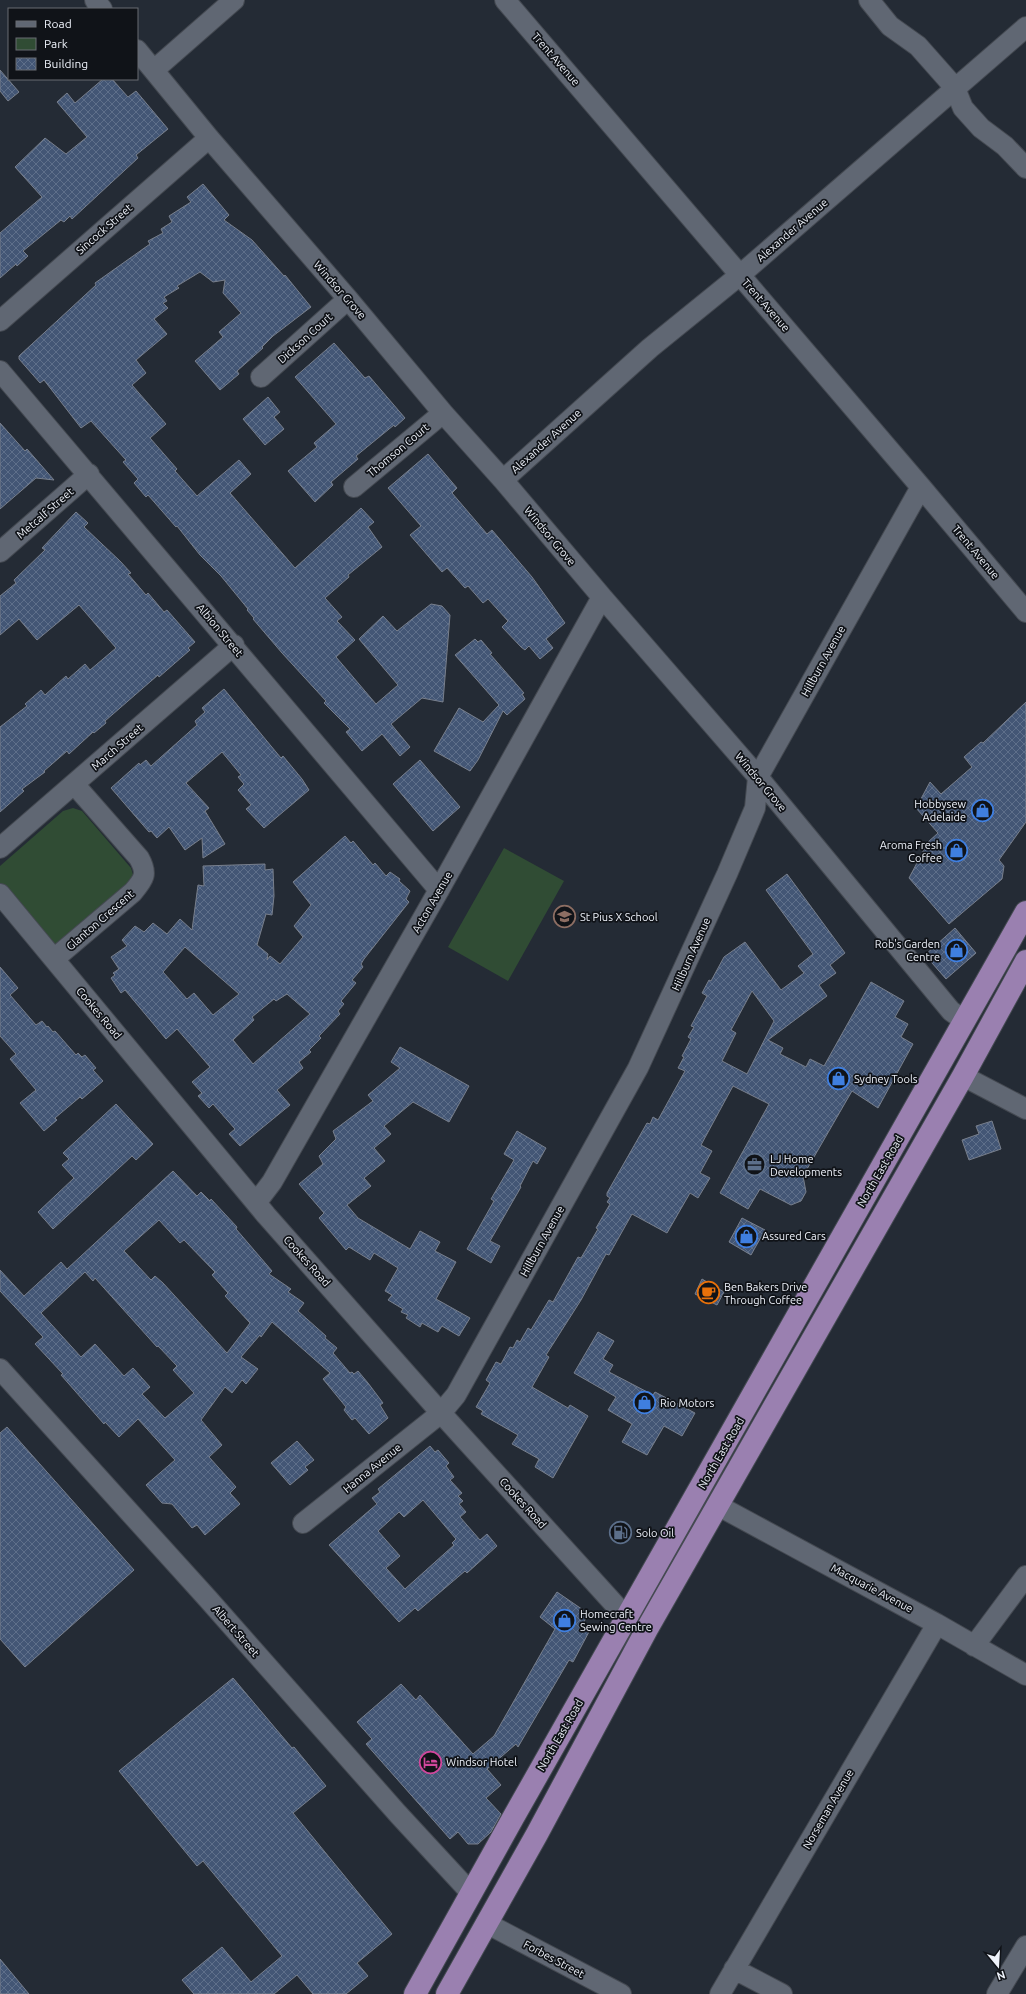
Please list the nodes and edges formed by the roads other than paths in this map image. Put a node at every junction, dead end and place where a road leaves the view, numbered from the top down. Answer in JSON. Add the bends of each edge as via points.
{"nodes":[{"id":1,"x":95,"y":0,"type":"edge"},
{"id":2,"x":234,"y":0,"type":"edge"},
{"id":3,"x":505,"y":0,"type":"edge"},
{"id":4,"x":869,"y":0,"type":"edge"},
{"id":5,"x":101,"y":8,"type":"edge"},
{"id":6,"x":1026,"y":27,"type":"edge"},
{"id":7,"x":138,"y":51,"type":"edge"},
{"id":8,"x":154,"y":70,"type":"junction"},
{"id":9,"x":955,"y":88,"type":"junction"},
{"id":10,"x":209,"y":138,"type":"junction"},
{"id":11,"x":1026,"y":168,"type":"edge"},
{"id":12,"x":740,"y":275,"type":"junction"},
{"id":13,"x":348,"y":299,"type":"junction"},
{"id":14,"x":0,"y":321,"type":"edge"},
{"id":15,"x":0,"y":370,"type":"edge"},
{"id":16,"x":261,"y":377,"type":"dead end"},
{"id":17,"x":443,"y":413,"type":"junction"},
{"id":18,"x":89,"y":474,"type":"junction"},
{"id":19,"x":503,"y":480,"type":"junction"},
{"id":20,"x":354,"y":486,"type":"dead end"},
{"id":21,"x":921,"y":487,"type":"junction"},
{"id":22,"x":0,"y":552,"type":"edge"},
{"id":23,"x":602,"y":597,"type":"junction"},
{"id":24,"x":1026,"y":612,"type":"edge"},
{"id":25,"x":234,"y":645,"type":"junction"},
{"id":26,"x":758,"y":777,"type":"junction"},
{"id":27,"x":74,"y":784,"type":"junction"},
{"id":28,"x":0,"y":848,"type":"edge"},
{"id":29,"x":439,"y":890,"type":"junction"},
{"id":30,"x":0,"y":894,"type":"edge"},
{"id":31,"x":1026,"y":912,"type":"edge"},
{"id":32,"x":54,"y":959,"type":"junction"},
{"id":33,"x":1026,"y":961,"type":"edge"},
{"id":34,"x":965,"y":1021,"type":"junction"},
{"id":35,"x":987,"y":1032,"type":"junction"},
{"id":36,"x":941,"y":1065,"type":"junction"},
{"id":37,"x":963,"y":1076,"type":"junction"},
{"id":38,"x":1026,"y":1109,"type":"edge"},
{"id":39,"x":256,"y":1203,"type":"junction"},
{"id":40,"x":0,"y":1369,"type":"edge"},
{"id":41,"x":442,"y":1413,"type":"junction"},
{"id":42,"x":697,"y":1494,"type":"junction"},
{"id":43,"x":717,"y":1505,"type":"junction"},
{"id":44,"x":304,"y":1523,"type":"dead end"},
{"id":45,"x":1026,"y":1576,"type":"edge"},
{"id":46,"x":627,"y":1618,"type":"junction"},
{"id":47,"x":937,"y":1624,"type":"junction"},
{"id":48,"x":647,"y":1629,"type":"junction"},
{"id":49,"x":974,"y":1646,"type":"junction"},
{"id":50,"x":1026,"y":1675,"type":"edge"},
{"id":51,"x":466,"y":1902,"type":"junction"},
{"id":52,"x":491,"y":1915,"type":"junction"},
{"id":53,"x":1023,"y":1958,"type":"edge"},
{"id":54,"x":734,"y":1969,"type":"junction"},
{"id":55,"x":415,"y":1994,"type":"edge"},
{"id":56,"x":447,"y":1994,"type":"edge"},
{"id":57,"x":621,"y":1994,"type":"edge"},
{"id":58,"x":720,"y":1994,"type":"edge"},
{"id":59,"x":782,"y":1994,"type":"edge"},
{"id":60,"x":997,"y":1994,"type":"edge"}],
"edges":[{"from":1,"to":5,"type":"street"},
{"from":2,"to":8,"type":"street"},
{"from":3,"to":12,"type":"street","name":"Trent Avenue"},
{"from":4,"to":9,"type":"street","via":[[890,26],[918,46]]},
{"from":6,"to":9,"type":"street","name":"Alexander Avenue"},
{"from":7,"to":8,"type":"street","name":"Windsor Grove"},
{"from":8,"to":10,"type":"street","name":"Windsor Grove"},
{"from":9,"to":11,"type":"street","via":[[963,108],[981,128],[1005,146]]},
{"from":9,"to":12,"type":"street","name":"Alexander Avenue"},
{"from":10,"to":13,"type":"street","name":"Windsor Grove"},
{"from":10,"to":14,"type":"street","name":"Sincock Street"},
{"from":12,"to":19,"type":"street","name":"Alexander Avenue","via":[[650,348]]},
{"from":12,"to":21,"type":"street","name":"Trent Avenue"},
{"from":13,"to":16,"type":"street","name":"Dickson Court"},
{"from":13,"to":17,"type":"street","name":"Windsor Grove"},
{"from":15,"to":18,"type":"street","name":"Albion Street"},
{"from":17,"to":19,"type":"street","name":"Windsor Grove"},
{"from":17,"to":20,"type":"street","name":"Thomson Court"},
{"from":18,"to":22,"type":"street","name":"Metcalf Street"},
{"from":18,"to":25,"type":"street","name":"Albion Street"},
{"from":19,"to":23,"type":"street","name":"Windsor Grove"},
{"from":21,"to":24,"type":"street","name":"Trent Avenue"},
{"from":21,"to":26,"type":"street","name":"Hillburn Avenue"},
{"from":23,"to":26,"type":"street","name":"Windsor Grove"},
{"from":23,"to":29,"type":"street","name":"Acton Avenue"},
{"from":25,"to":27,"type":"street","name":"March Street"},
{"from":25,"to":29,"type":"street","name":"Albion Street"},
{"from":26,"to":34,"type":"street","name":"Windsor Grove","via":[[939,997],[951,1011]]},
{"from":26,"to":41,"type":"street","name":"Hillburn Avenue","via":[[755,808],[638,1068],[456,1395]]},
{"from":27,"to":28,"type":"street","name":"March Street"},
{"from":27,"to":32,"type":"street","name":"Glanton Crescent","via":[[139,858],[145,869],[142,881],[132,892]]},
{"from":29,"to":39,"type":"street","name":"Acton Avenue","via":[[272,1182]]},
{"from":30,"to":32,"type":"street","name":"Cookes Road"},
{"from":31,"to":34,"type":"highway","name":"North East Road"},
{"from":32,"to":39,"type":"street","name":"Cookes Road"},
{"from":33,"to":35,"type":"highway","name":"North East Road"},
{"from":34,"to":35,"type":"highway"},
{"from":34,"to":36,"type":"highway","name":"North East Road"},
{"from":35,"to":37,"type":"highway","name":"North East Road"},
{"from":36,"to":37,"type":"highway"},
{"from":36,"to":42,"type":"highway","name":"North East Road"},
{"from":37,"to":38,"type":"street"},
{"from":37,"to":43,"type":"highway","name":"North East Road"},
{"from":39,"to":41,"type":"street","name":"Cookes Road"},
{"from":40,"to":51,"type":"street","name":"Albert Street","via":[[398,1814]]},
{"from":41,"to":44,"type":"street","name":"Hanna Avenue"},
{"from":41,"to":46,"type":"street","name":"Cookes Road"},
{"from":42,"to":43,"type":"highway"},
{"from":42,"to":46,"type":"highway","name":"North East Road"},
{"from":43,"to":47,"type":"street","name":"Macquarie Avenue"},
{"from":43,"to":48,"type":"highway","name":"North East Road"},
{"from":45,"to":49,"type":"street"},
{"from":46,"to":48,"type":"highway"},
{"from":46,"to":51,"type":"highway","name":"North East Road"},
{"from":47,"to":49,"type":"street","name":"Macquarie Avenue"},
{"from":47,"to":54,"type":"street","name":"Norseman Avenue"},
{"from":48,"to":52,"type":"highway","name":"North East Road"},
{"from":49,"to":50,"type":"street","name":"Macquarie Avenue"},
{"from":51,"to":52,"type":"highway"},
{"from":51,"to":55,"type":"highway","name":"North East Road"},
{"from":52,"to":56,"type":"highway","name":"North East Road"},
{"from":52,"to":57,"type":"street","name":"Forbes Street"},
{"from":53,"to":60,"type":"street"},
{"from":54,"to":58,"type":"street","name":"Norseman Avenue"},
{"from":54,"to":59,"type":"street"}]}
